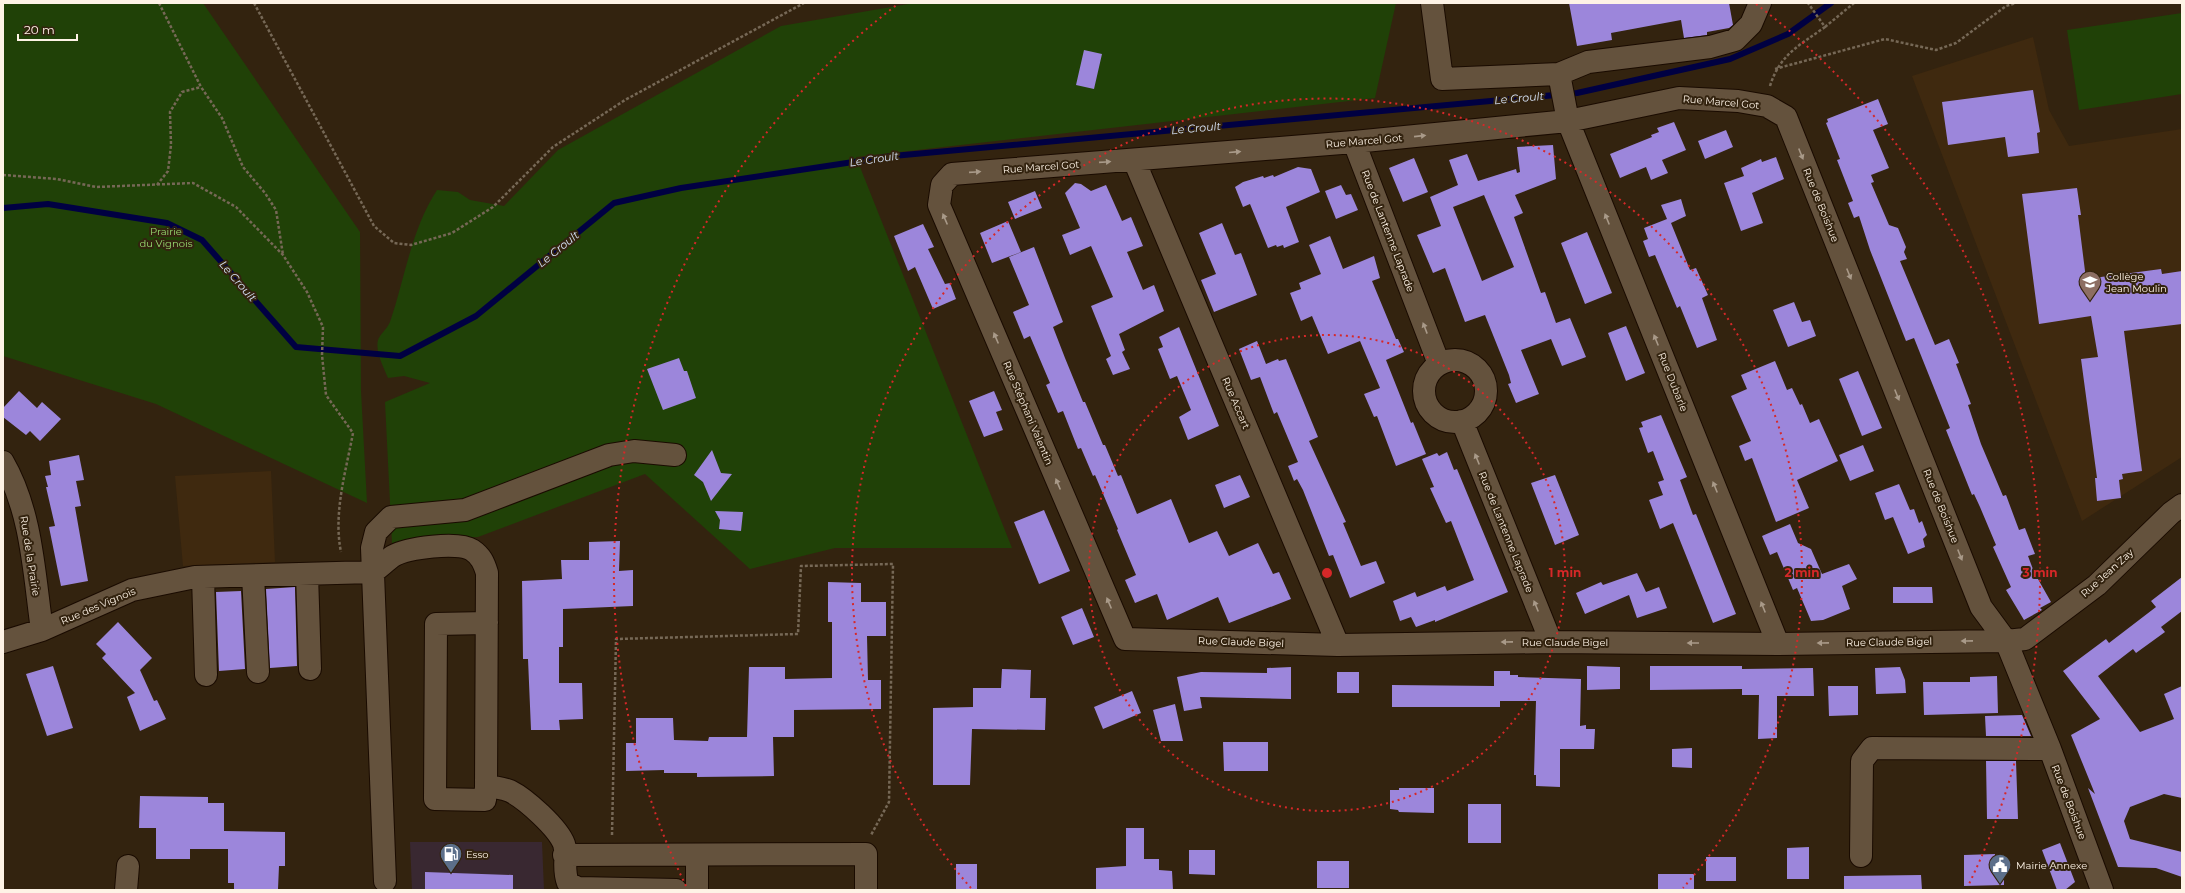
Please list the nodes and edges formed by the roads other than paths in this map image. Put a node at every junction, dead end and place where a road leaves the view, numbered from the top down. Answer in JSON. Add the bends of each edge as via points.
{"nodes":[{"id":1,"x":1432,"y":3,"type":"edge"},
{"id":2,"x":1760,"y":3,"type":"edge"},
{"id":3,"x":1560,"y":78,"type":"junction"},
{"id":4,"x":1567,"y":114,"type":"junction"},
{"id":5,"x":1786,"y":117,"type":"joint"},
{"id":6,"x":1354,"y":142,"type":"junction"},
{"id":7,"x":1134,"y":160,"type":"junction"},
{"id":8,"x":942,"y":185,"type":"joint"},
{"id":9,"x":1439,"y":364,"type":"junction"},
{"id":10,"x":1462,"y":421,"type":"junction"},
{"id":11,"x":675,"y":455,"type":"dead end"},
{"id":12,"x":3,"y":462,"type":"edge"},
{"id":13,"x":2181,"y":507,"type":"edge"},
{"id":14,"x":373,"y":572,"type":"junction"},
{"id":15,"x":307,"y":574,"type":"junction"},
{"id":16,"x":254,"y":576,"type":"junction"},
{"id":17,"x":199,"y":577,"type":"junction"},
{"id":18,"x":487,"y":623,"type":"junction"},
{"id":19,"x":42,"y":630,"type":"junction"},
{"id":20,"x":1125,"y":639,"type":"joint"},
{"id":21,"x":2006,"y":640,"type":"junction"},
{"id":22,"x":3,"y":642,"type":"edge"},
{"id":23,"x":1551,"y":642,"type":"junction"},
{"id":24,"x":1778,"y":644,"type":"junction"},
{"id":25,"x":1338,"y":645,"type":"junction"},
{"id":26,"x":310,"y":669,"type":"dead end"},
{"id":27,"x":258,"y":672,"type":"dead end"},
{"id":28,"x":206,"y":675,"type":"dead end"},
{"id":29,"x":2050,"y":749,"type":"junction"},
{"id":30,"x":486,"y":787,"type":"junction"},
{"id":31,"x":564,"y":855,"type":"junction"},
{"id":32,"x":697,"y":855,"type":"junction"},
{"id":33,"x":1861,"y":856,"type":"dead end"},
{"id":34,"x":128,"y":866,"type":"dead end"},
{"id":35,"x":385,"y":887,"type":"edge"},
{"id":36,"x":126,"y":890,"type":"edge"},
{"id":37,"x":676,"y":890,"type":"edge"},
{"id":38,"x":697,"y":890,"type":"edge"},
{"id":39,"x":866,"y":890,"type":"edge"},
{"id":40,"x":2102,"y":890,"type":"edge"}],
"edges":[{"from":1,"to":3,"type":"street","via":[[1442,79]]},
{"from":2,"to":3,"type":"street","via":[[1750,24],[1735,40],[1710,47],[1588,62]]},
{"from":3,"to":4,"type":"street","name":"Rue Dubarle"},
{"from":4,"to":5,"type":"street","name":"Rue Marcel Got","via":[[1679,98],[1738,101],[1767,106]]},
{"from":6,"to":4,"type":"street","name":"Rue Marcel Got","one_way":true},
{"from":24,"to":4,"type":"street","name":"Rue Dubarle","one_way":true},
{"from":5,"to":21,"type":"street","name":"Rue de Boishue","one_way":true,"via":[[1981,607]]},
{"from":7,"to":6,"type":"street","name":"Rue Marcel Got","one_way":true},
{"from":9,"to":6,"type":"street","name":"Rue de Lantenne Laprade","one_way":true},
{"from":8,"to":7,"type":"street","name":"Rue Marcel Got","one_way":true,"via":[[952,174]]},
{"from":7,"to":25,"type":"street","name":"Rue Accart"},
{"from":20,"to":8,"type":"street","name":"Rue Stéphani Valentin","one_way":true,"via":[[939,205]]},
{"from":9,"to":10,"type":"street","via":[[1426,378],[1423,388],[1426,402],[1434,414],[1443,420]]},
{"from":9,"to":10,"type":"street","via":[[1449,360],[1460,360],[1478,370],[1484,380],[1486,390],[1480,410]]},
{"from":23,"to":10,"type":"street","name":"Rue de Lantenne Laprade","one_way":true},
{"from":11,"to":14,"type":"street","via":[[634,451],[609,455],[465,510],[390,517],[376,532],[372,548]]},
{"from":12,"to":19,"type":"street","name":"Rue de la Prairie","via":[[13,478],[26,519]]},
{"from":13,"to":21,"type":"street","name":"Rue Jean Zay","via":[[2097,585],[2025,640]]},
{"from":14,"to":15,"type":"street","name":"Rue des Vignois"},
{"from":14,"to":18,"type":"street","via":[[393,556],[409,550],[456,545],[471,549],[483,560],[487,573]]},
{"from":14,"to":35,"type":"street"},
{"from":15,"to":16,"type":"street","name":"Rue des Vignois"},
{"from":15,"to":26,"type":"street"},
{"from":16,"to":17,"type":"street","name":"Rue des Vignois"},
{"from":16,"to":27,"type":"street"},
{"from":17,"to":19,"type":"street","name":"Rue des Vignois","via":[[132,590]]},
{"from":17,"to":28,"type":"street"},
{"from":18,"to":30,"type":"street"},
{"from":18,"to":30,"type":"street","via":[[436,624],[435,799],[485,800]]},
{"from":19,"to":22,"type":"street","name":"Rue des Vignois"},
{"from":20,"to":25,"type":"street","name":"Rue Claude Bigel"},
{"from":21,"to":24,"type":"street","name":"Rue Claude Bigel","one_way":true},
{"from":21,"to":29,"type":"street","name":"Rue de Boishue"},
{"from":24,"to":23,"type":"street","name":"Rue Claude Bigel","one_way":true},
{"from":23,"to":25,"type":"street","name":"Rue Claude Bigel","one_way":true},
{"from":29,"to":33,"type":"street","via":[[1872,748],[1862,761]]},
{"from":29,"to":40,"type":"street","name":"Rue de Boishue"},
{"from":30,"to":31,"type":"street","via":[[497,787],[511,792],[548,820],[560,836]]},
{"from":31,"to":32,"type":"street"},
{"from":31,"to":37,"type":"street","via":[[564,873],[568,883],[578,888]]},
{"from":32,"to":38,"type":"street"},
{"from":32,"to":39,"type":"street","via":[[866,854]]},
{"from":34,"to":36,"type":"street"}]}
